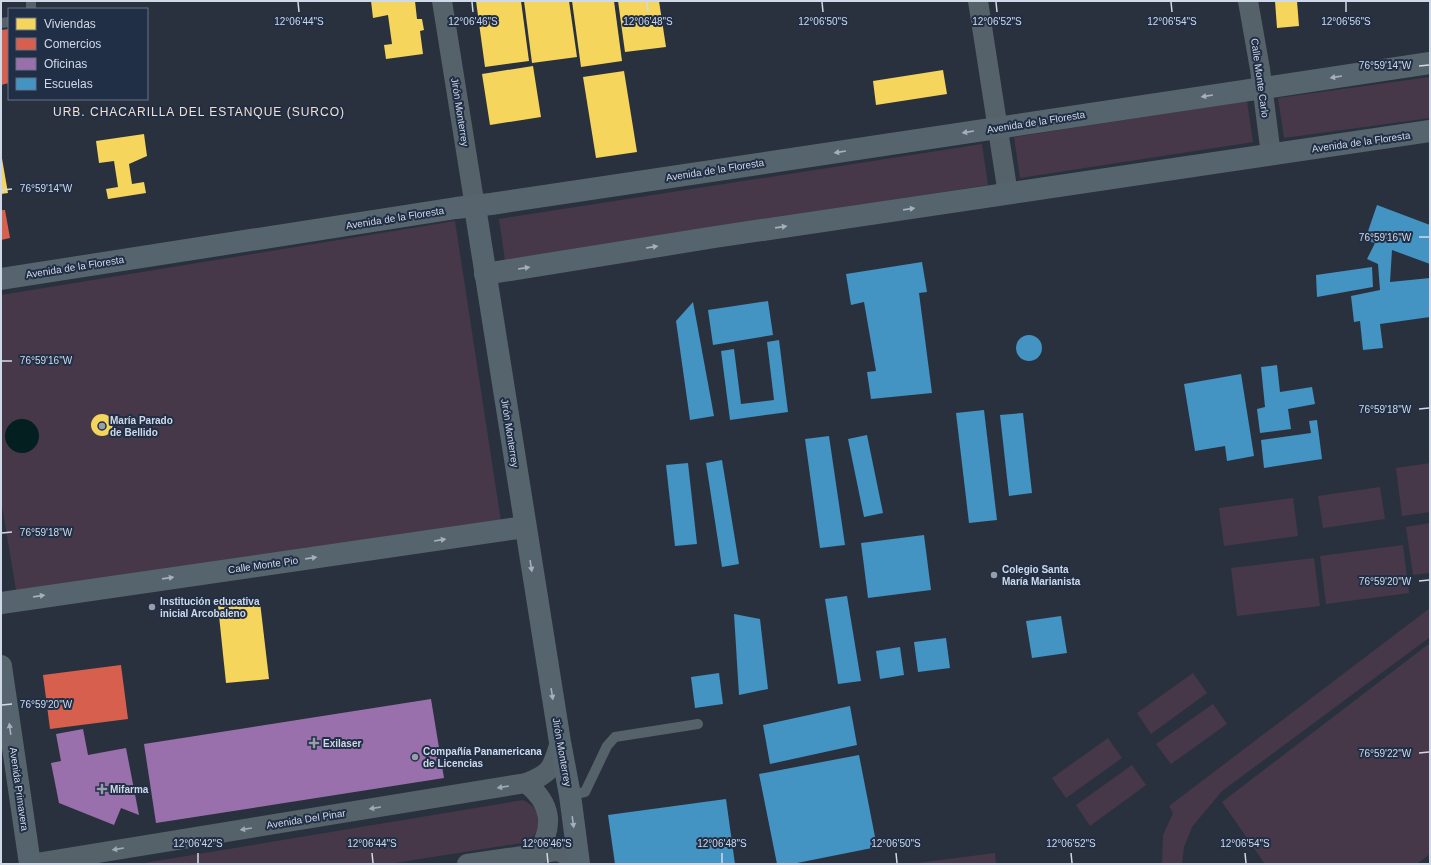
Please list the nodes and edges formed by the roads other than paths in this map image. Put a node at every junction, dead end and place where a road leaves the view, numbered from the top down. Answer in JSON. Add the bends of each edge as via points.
{"nodes":[{"id":1,"x":442,"y":1,"type":"edge"},
{"id":2,"x":978,"y":1,"type":"edge"},
{"id":3,"x":1248,"y":1,"type":"edge"},
{"id":4,"x":1430,"y":63,"type":"edge"},
{"id":5,"x":1262,"y":88,"type":"junction"},
{"id":6,"x":997,"y":128,"type":"junction"},
{"id":7,"x":1430,"y":132,"type":"edge"},
{"id":8,"x":1271,"y":155,"type":"junction"},
{"id":9,"x":1008,"y":194,"type":"junction"},
{"id":10,"x":475,"y":207,"type":"junction"},
{"id":11,"x":485,"y":274,"type":"junction"},
{"id":12,"x":1,"y":279,"type":"edge"},
{"id":13,"x":525,"y":527,"type":"junction"},
{"id":14,"x":1,"y":603,"type":"edge"},
{"id":15,"x":1,"y":666,"type":"edge"},
{"id":16,"x":698,"y":724,"type":"dead end"},
{"id":17,"x":560,"y":742,"type":"junction"},
{"id":18,"x":526,"y":783,"type":"junction"},
{"id":19,"x":570,"y":795,"type":"junction"},
{"id":20,"x":538,"y":853,"type":"junction"},
{"id":21,"x":63,"y":861,"type":"edge"},
{"id":22,"x":30,"y":864,"type":"edge"},
{"id":23,"x":467,"y":864,"type":"edge"},
{"id":24,"x":578,"y":864,"type":"edge"}],
"edges":[{"from":1,"to":10,"type":"street","name":"Jirón Monterrey"},
{"from":2,"to":6,"type":"street"},
{"from":3,"to":5,"type":"street","name":"Calle Monte Carlo"},
{"from":4,"to":5,"type":"street","name":"Avenida de la Floresta","one_way":true},
{"from":5,"to":6,"type":"street","name":"Avenida de la Floresta","one_way":true},
{"from":5,"to":8,"type":"street","name":"Calle Monte Carlo"},
{"from":6,"to":9,"type":"street"},
{"from":6,"to":10,"type":"street","name":"Avenida de la Floresta","one_way":true},
{"from":7,"to":8,"type":"street","name":"Avenida de la Floresta"},
{"from":8,"to":9,"type":"street","name":"Avenida de la Floresta"},
{"from":11,"to":9,"type":"street","name":"Avenida de la Floresta","one_way":true},
{"from":10,"to":11,"type":"street","name":"Jirón Monterrey"},
{"from":10,"to":12,"type":"street","name":"Avenida de la Floresta"},
{"from":11,"to":13,"type":"street","name":"Jirón Monterrey"},
{"from":14,"to":13,"type":"street","name":"Calle Monte Pio","one_way":true},
{"from":13,"to":17,"type":"street","name":"Jirón Monterrey","one_way":true},
{"from":22,"to":15,"type":"street","name":"Avenida Primavera","one_way":true},
{"from":16,"to":19,"type":"lane","via":[[615,737],[607,746],[585,792]]},
{"from":17,"to":18,"type":"street","name":"Avenida Del Pinar","via":[[549,772]]},
{"from":17,"to":19,"type":"street","name":"Jirón Monterrey"},
{"from":18,"to":20,"type":"street","via":[[544,802],[548,815],[549,829]]},
{"from":18,"to":21,"type":"street","name":"Avenida Del Pinar","one_way":true},
{"from":19,"to":24,"type":"street","name":"Jirón Monterrey","one_way":true},
{"from":20,"to":23,"type":"street"},
{"from":20,"to":24,"type":"street","via":[[556,851]]},
{"from":21,"to":22,"type":"street","name":"Avenida Del Pinar"}]}
